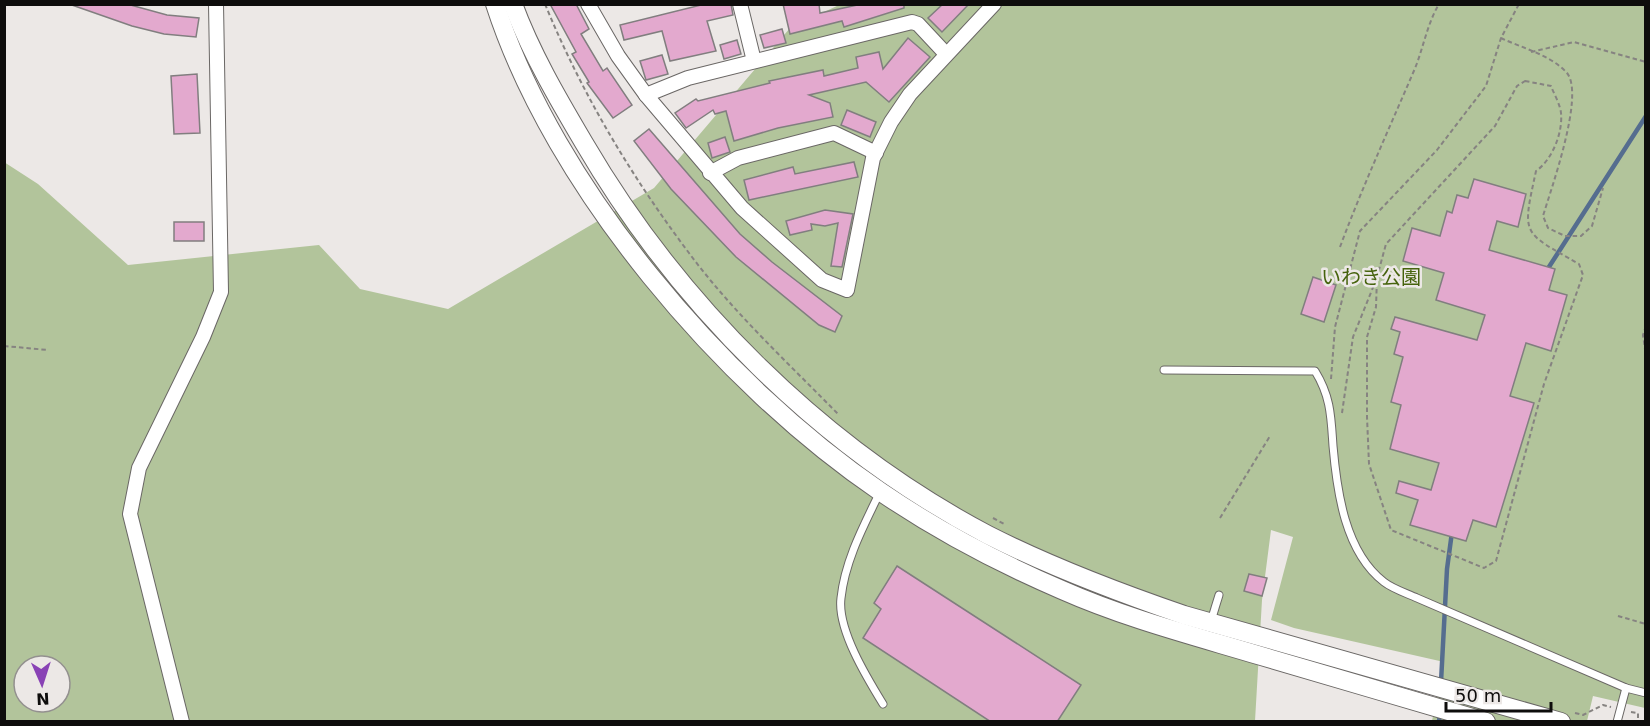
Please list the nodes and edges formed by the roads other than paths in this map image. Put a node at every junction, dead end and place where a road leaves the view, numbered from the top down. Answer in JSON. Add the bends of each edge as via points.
{"nodes":[{"id":1,"x":216,"y":4,"type":"edge"},
{"id":2,"x":495,"y":4,"type":"edge"},
{"id":3,"x":513,"y":4,"type":"edge"},
{"id":4,"x":740,"y":4,"type":"edge"},
{"id":5,"x":994,"y":4,"type":"edge"},
{"id":6,"x":589,"y":5,"type":"edge"},
{"id":7,"x":946,"y":54,"type":"junction"},
{"id":8,"x":754,"y":61,"type":"junction"},
{"id":9,"x":646,"y":95,"type":"junction"},
{"id":10,"x":876,"y":153,"type":"junction"},
{"id":11,"x":710,"y":172,"type":"junction"},
{"id":12,"x":1164,"y":370,"type":"dead end"},
{"id":13,"x":891,"y":474,"type":"junction"},
{"id":14,"x":880,"y":492,"type":"junction"},
{"id":15,"x":1220,"y":595,"type":"dead end"},
{"id":16,"x":1210,"y":622,"type":"junction"},
{"id":17,"x":1626,"y":688,"type":"junction"},
{"id":18,"x":1646,"y":693,"type":"edge"},
{"id":19,"x":883,"y":704,"type":"dead end"},
{"id":20,"x":1566,"y":717,"type":"edge"},
{"id":21,"x":182,"y":722,"type":"edge"},
{"id":22,"x":1486,"y":722,"type":"edge"},
{"id":23,"x":1617,"y":722,"type":"edge"}],
"edges":[{"from":1,"to":21,"type":"street","via":[[221,292],[139,468],[130,514]]},
{"from":2,"to":14,"type":"street","via":[[554,134],[578,176],[639,262],[712,346],[786,418]]},
{"from":3,"to":13,"type":"street","via":[[555,95],[617,199],[653,249],[725,333],[772,378],[819,420]]},
{"from":4,"to":8,"type":"street"},
{"from":5,"to":7,"type":"street"},
{"from":6,"to":9,"type":"street"},
{"from":7,"to":8,"type":"street","via":[[912,22]]},
{"from":7,"to":10,"type":"street","via":[[910,94]]},
{"from":8,"to":9,"type":"street","via":[[688,78]]},
{"from":9,"to":11,"type":"street"},
{"from":10,"to":11,"type":"street","via":[[834,133],[738,158]]},
{"from":10,"to":11,"type":"street","via":[[847,290],[822,280],[742,208]]},
{"from":12,"to":17,"type":"lane","via":[[1315,371],[1326,389],[1335,461],[1354,546],[1363,560],[1385,582]]},
{"from":13,"to":14,"type":"street"},
{"from":13,"to":16,"type":"street","via":[[986,533],[1035,558],[1127,596]]},
{"from":14,"to":19,"type":"lane","via":[[852,551],[840,600],[848,638]]},
{"from":14,"to":22,"type":"street","via":[[984,554],[1062,591],[1142,621]]},
{"from":15,"to":16,"type":"lane"},
{"from":16,"to":20,"type":"street"},
{"from":17,"to":18,"type":"lane"},
{"from":17,"to":23,"type":"lane"}]}
